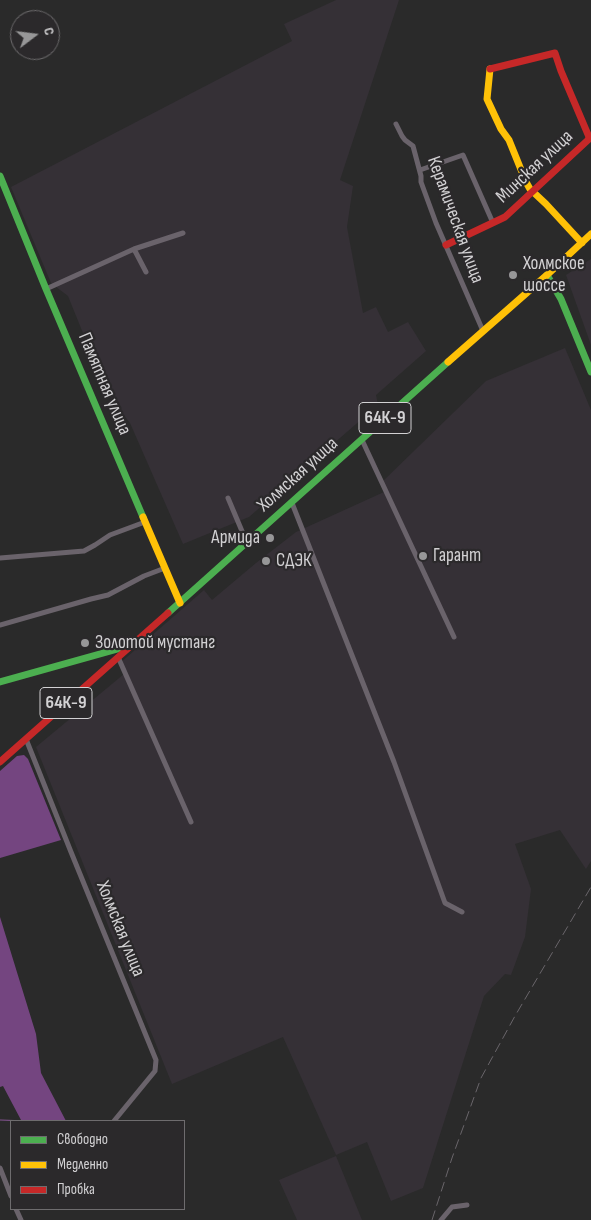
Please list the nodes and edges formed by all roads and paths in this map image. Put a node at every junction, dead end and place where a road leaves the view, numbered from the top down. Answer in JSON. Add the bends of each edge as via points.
{"nodes":[{"id":1,"x":396,"y":124,"type":"dead end"},
{"id":2,"x":420,"y":170,"type":"junction"},
{"id":3,"x":0,"y":176,"type":"edge"},
{"id":4,"x":533,"y":192,"type":"junction"},
{"id":5,"x":493,"y":223,"type":"junction"},
{"id":6,"x":183,"y":233,"type":"dead end"},
{"id":7,"x":591,"y":234,"type":"edge"},
{"id":8,"x":582,"y":243,"type":"junction"},
{"id":9,"x":446,"y":245,"type":"junction"},
{"id":10,"x":134,"y":249,"type":"junction"},
{"id":11,"x":146,"y":272,"type":"dead end"},
{"id":12,"x":547,"y":275,"type":"junction"},
{"id":13,"x":46,"y":289,"type":"junction"},
{"id":14,"x":482,"y":331,"type":"junction"},
{"id":15,"x":591,"y":372,"type":"edge"},
{"id":16,"x":362,"y":440,"type":"junction"},
{"id":17,"x":228,"y":498,"type":"dead end"},
{"id":18,"x":292,"y":503,"type":"junction"},
{"id":19,"x":145,"y":522,"type":"junction"},
{"id":20,"x":248,"y":543,"type":"junction"},
{"id":21,"x":0,"y":558,"type":"edge"},
{"id":22,"x":165,"y":568,"type":"junction"},
{"id":23,"x":180,"y":603,"type":"junction"},
{"id":24,"x":0,"y":625,"type":"edge"},
{"id":25,"x":454,"y":637,"type":"dead end"},
{"id":26,"x":132,"y":645,"type":"junction"},
{"id":27,"x":118,"y":658,"type":"junction"},
{"id":28,"x":0,"y":682,"type":"edge"},
{"id":29,"x":26,"y":739,"type":"junction"},
{"id":30,"x":0,"y":762,"type":"edge"},
{"id":31,"x":191,"y":822,"type":"dead end"},
{"id":32,"x":462,"y":912,"type":"dead end"},
{"id":33,"x":115,"y":1120,"type":"edge"},
{"id":34,"x":0,"y":1169,"type":"edge"},
{"id":35,"x":10,"y":1194,"type":"edge"},
{"id":36,"x":467,"y":1205,"type":"dead end"},
{"id":37,"x":441,"y":1220,"type":"edge"}],
"edges":[{"from":1,"to":2,"type":"street","name":"Керамическая улица","via":[[404,140],[413,146]]},
{"from":2,"to":5,"type":"street","via":[[463,155]]},
{"from":2,"to":9,"type":"street","name":"Керамическая улица","via":[[421,182]]},
{"from":3,"to":13,"type":"street","name":"Памятная улица"},
{"from":4,"to":4,"type":"street","name":"Минская улица","via":[[589,137],[556,53],[490,69],[486,99]]},
{"from":4,"to":5,"type":"street","name":"Минская улица","via":[[505,217]]},
{"from":4,"to":8,"type":"street"},
{"from":5,"to":9,"type":"street","name":"Минская улица"},
{"from":6,"to":10,"type":"street"},
{"from":7,"to":8,"type":"street","name":"Холмская улица","number":"64К-9"},
{"from":8,"to":12,"type":"street","name":"Холмская улица","number":"64К-9"},
{"from":9,"to":14,"type":"street","name":"Керамическая улица"},
{"from":10,"to":11,"type":"street"},
{"from":10,"to":13,"type":"street"},
{"from":12,"to":14,"type":"street","name":"Холмская улица","number":"64К-9"},
{"from":12,"to":15,"type":"street"},
{"from":13,"to":19,"type":"street","name":"Памятная улица"},
{"from":14,"to":16,"type":"street","name":"Холмская улица","number":"64К-9"},
{"from":16,"to":18,"type":"street","name":"Холмская улица","number":"64К-9"},
{"from":16,"to":25,"type":"street"},
{"from":17,"to":20,"type":"street"},
{"from":18,"to":20,"type":"street","name":"Холмская улица","number":"64К-9"},
{"from":18,"to":32,"type":"street","via":[[446,903]]},
{"from":19,"to":21,"type":"street","via":[[84,551]]},
{"from":19,"to":22,"type":"street","name":"Памятная улица"},
{"from":20,"to":23,"type":"street","name":"Холмская улица","number":"64К-9"},
{"from":22,"to":23,"type":"street","name":"Памятная улица"},
{"from":22,"to":24,"type":"street","via":[[108,595]]},
{"from":23,"to":26,"type":"street","name":"Холмская улица","number":"64К-9"},
{"from":26,"to":27,"type":"street","name":"Холмская улица","number":"64К-9"},
{"from":26,"to":28,"type":"street"},
{"from":27,"to":29,"type":"street","name":"Холмская улица","number":"64К-9"},
{"from":27,"to":31,"type":"street"},
{"from":29,"to":30,"type":"street","name":"Холмская улица","number":"64К-9"},
{"from":29,"to":33,"type":"street","name":"Холмская улица","via":[[156,1060],[155,1071]]},
{"from":34,"to":35,"type":"street"},
{"from":36,"to":37,"type":"street","via":[[452,1207]]}]}
